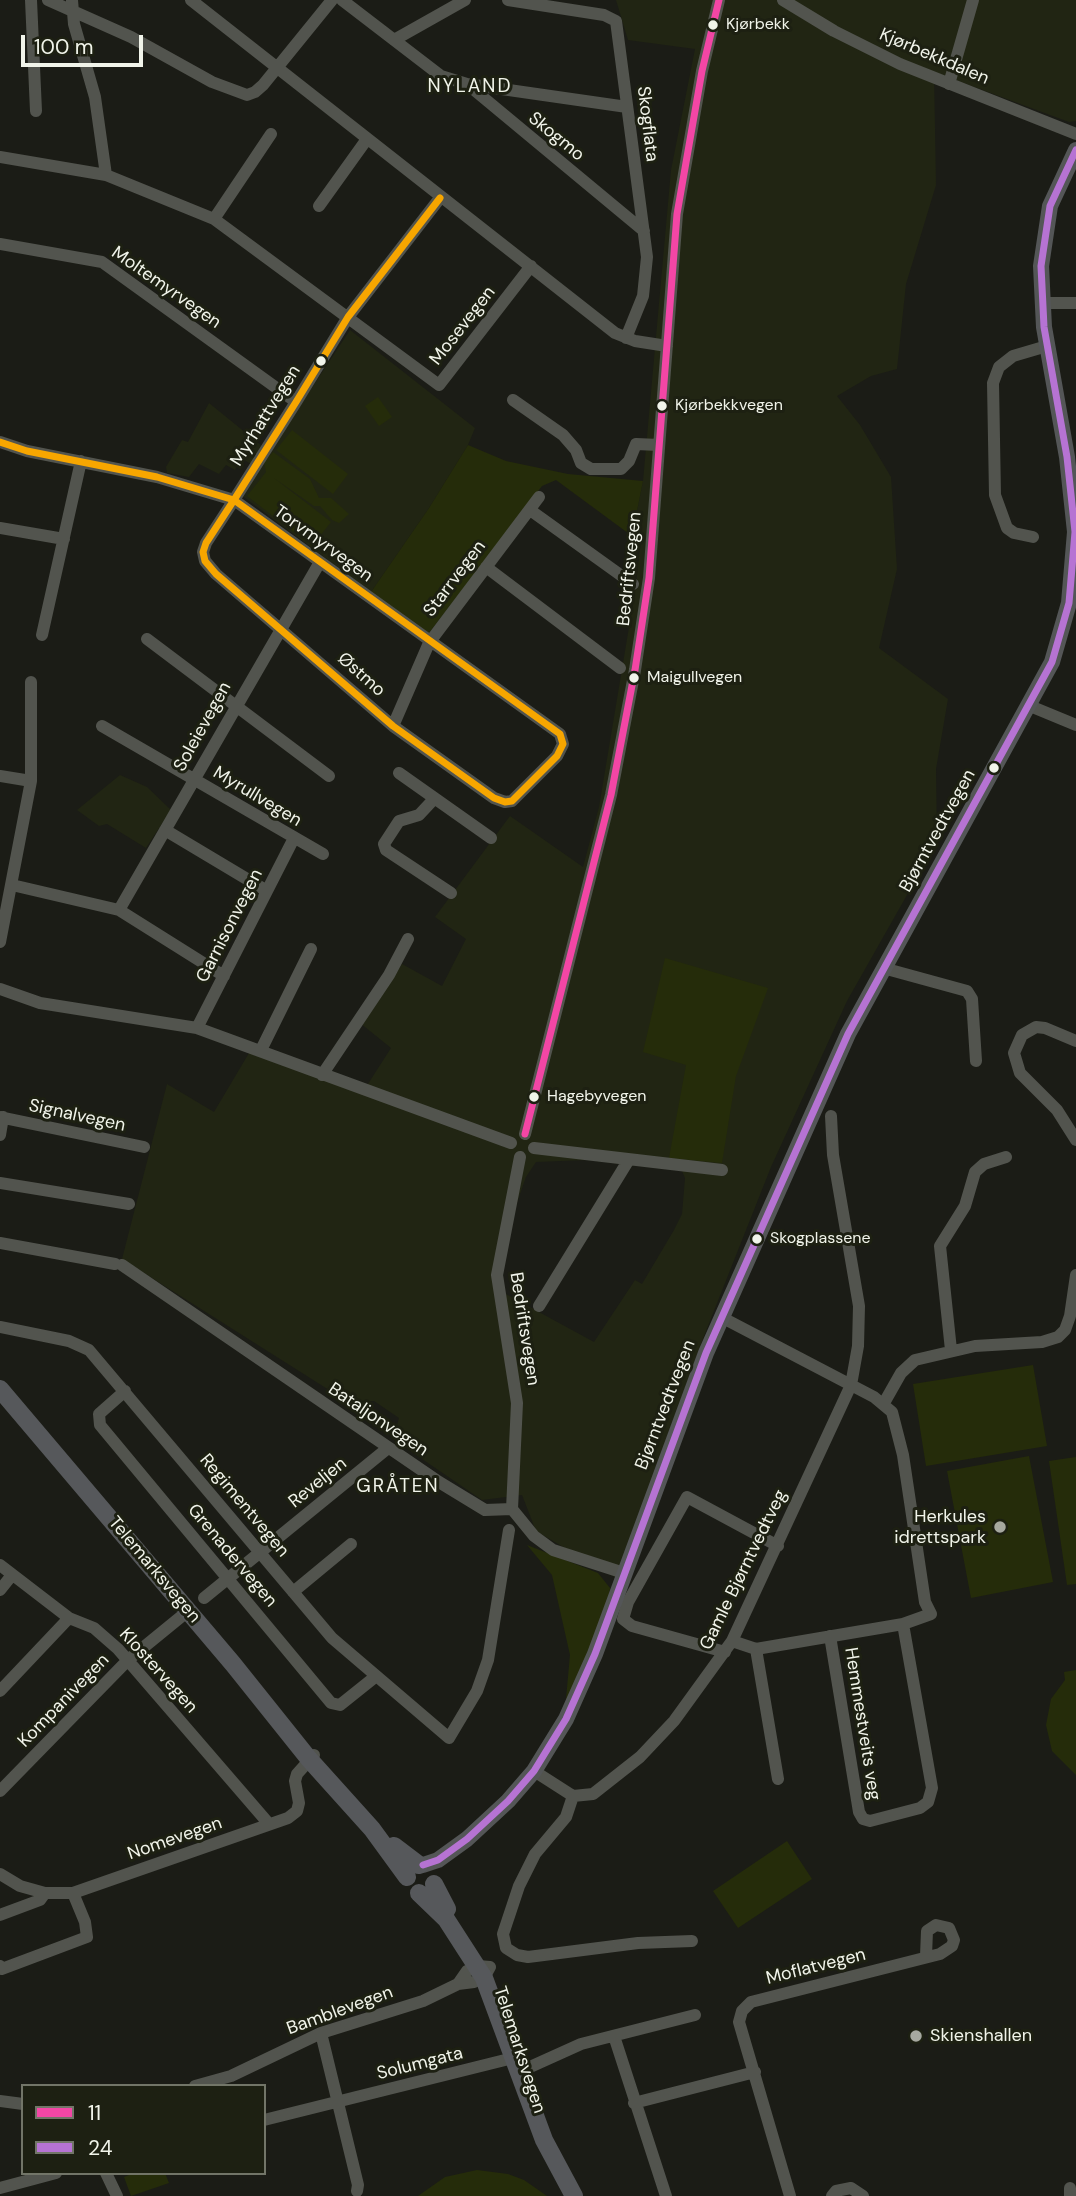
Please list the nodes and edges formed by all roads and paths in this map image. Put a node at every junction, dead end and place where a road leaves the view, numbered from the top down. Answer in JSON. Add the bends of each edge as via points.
{"nodes":[{"id":1,"x":31,"y":0,"type":"edge"},
{"id":2,"x":48,"y":0,"type":"edge"},
{"id":3,"x":191,"y":0,"type":"edge"},
{"id":4,"x":332,"y":0,"type":"edge"},
{"id":5,"x":342,"y":0,"type":"edge"},
{"id":6,"x":465,"y":0,"type":"edge"},
{"id":7,"x":508,"y":0,"type":"edge"},
{"id":8,"x":719,"y":0,"type":"edge"},
{"id":9,"x":783,"y":0,"type":"edge"},
{"id":10,"x":974,"y":0,"type":"edge"},
{"id":11,"x":71,"y":5,"type":"edge"},
{"id":12,"x":394,"y":40,"type":"junction"},
{"id":13,"x":277,"y":68,"type":"junction"},
{"id":14,"x":467,"y":84,"type":"junction"},
{"id":15,"x":948,"y":84,"type":"junction"},
{"id":16,"x":627,"y":107,"type":"junction"},
{"id":17,"x":36,"y":110,"type":"dead end"},
{"id":18,"x":271,"y":134,"type":"dead end"},
{"id":19,"x":1076,"y":134,"type":"edge"},
{"id":20,"x":367,"y":139,"type":"junction"},
{"id":21,"x":1076,"y":150,"type":"edge"},
{"id":22,"x":0,"y":156,"type":"edge"},
{"id":23,"x":106,"y":175,"type":"junction"},
{"id":24,"x":440,"y":198,"type":"junction"},
{"id":25,"x":319,"y":206,"type":"dead end"},
{"id":26,"x":214,"y":219,"type":"junction"},
{"id":27,"x":644,"y":231,"type":"junction"},
{"id":28,"x":0,"y":244,"type":"edge"},
{"id":29,"x":531,"y":266,"type":"junction"},
{"id":30,"x":1041,"y":303,"type":"junction"},
{"id":31,"x":1076,"y":303,"type":"edge"},
{"id":32,"x":348,"y":317,"type":"junction"},
{"id":33,"x":626,"y":338,"type":"junction"},
{"id":34,"x":667,"y":346,"type":"junction"},
{"id":35,"x":1047,"y":346,"type":"junction"},
{"id":36,"x":513,"y":400,"type":"dead end"},
{"id":37,"x":296,"y":402,"type":"junction"},
{"id":38,"x":0,"y":442,"type":"edge"},
{"id":39,"x":660,"y":445,"type":"junction"},
{"id":40,"x":0,"y":451,"type":"edge"},
{"id":41,"x":27,"y":451,"type":"junction"},
{"id":42,"x":81,"y":461,"type":"junction"},
{"id":43,"x":539,"y":497,"type":"dead end"},
{"id":44,"x":233,"y":500,"type":"junction"},
{"id":45,"x":530,"y":510,"type":"junction"},
{"id":46,"x":0,"y":528,"type":"edge"},
{"id":47,"x":1032,"y":537,"type":"dead end"},
{"id":48,"x":64,"y":539,"type":"junction"},
{"id":49,"x":204,"y":556,"type":"joint"},
{"id":50,"x":320,"y":562,"type":"junction"},
{"id":51,"x":486,"y":567,"type":"junction"},
{"id":52,"x":633,"y":583,"type":"dead end"},
{"id":53,"x":279,"y":628,"type":"junction"},
{"id":54,"x":42,"y":635,"type":"dead end"},
{"id":55,"x":147,"y":639,"type":"dead end"},
{"id":56,"x":429,"y":643,"type":"junction"},
{"id":57,"x":620,"y":668,"type":"dead end"},
{"id":58,"x":31,"y":682,"type":"dead end"},
{"id":59,"x":234,"y":706,"type":"junction"},
{"id":60,"x":1030,"y":706,"type":"junction"},
{"id":61,"x":1076,"y":725,"type":"edge"},
{"id":62,"x":102,"y":726,"type":"dead end"},
{"id":63,"x":393,"y":726,"type":"junction"},
{"id":64,"x":399,"y":773,"type":"dead end"},
{"id":65,"x":0,"y":776,"type":"edge"},
{"id":66,"x":329,"y":776,"type":"dead end"},
{"id":67,"x":194,"y":778,"type":"junction"},
{"id":68,"x":31,"y":781,"type":"junction"},
{"id":69,"x":433,"y":800,"type":"junction"},
{"id":70,"x":509,"y":802,"type":"joint"},
{"id":71,"x":165,"y":830,"type":"junction"},
{"id":72,"x":491,"y":838,"type":"dead end"},
{"id":73,"x":293,"y":840,"type":"junction"},
{"id":74,"x":323,"y":854,"type":"dead end"},
{"id":75,"x":12,"y":885,"type":"junction"},
{"id":76,"x":267,"y":891,"type":"junction"},
{"id":77,"x":451,"y":893,"type":"dead end"},
{"id":78,"x":119,"y":910,"type":"junction"},
{"id":79,"x":408,"y":939,"type":"dead end"},
{"id":80,"x":0,"y":942,"type":"edge"},
{"id":81,"x":311,"y":949,"type":"dead end"},
{"id":82,"x":883,"y":968,"type":"junction"},
{"id":83,"x":224,"y":976,"type":"junction"},
{"id":84,"x":0,"y":989,"type":"edge"},
{"id":85,"x":197,"y":1028,"type":"junction"},
{"id":86,"x":1076,"y":1041,"type":"edge"},
{"id":87,"x":261,"y":1050,"type":"junction"},
{"id":88,"x":976,"y":1061,"type":"dead end"},
{"id":89,"x":322,"y":1075,"type":"junction"},
{"id":90,"x":831,"y":1116,"type":"dead end"},
{"id":91,"x":1,"y":1117,"type":"edge"},
{"id":92,"x":525,"y":1134,"type":"junction"},
{"id":93,"x":0,"y":1135,"type":"edge"},
{"id":94,"x":1076,"y":1140,"type":"edge"},
{"id":95,"x":511,"y":1143,"type":"junction"},
{"id":96,"x":144,"y":1147,"type":"dead end"},
{"id":97,"x":534,"y":1148,"type":"junction"},
{"id":98,"x":520,"y":1157,"type":"junction"},
{"id":99,"x":1006,"y":1157,"type":"dead end"},
{"id":100,"x":628,"y":1161,"type":"junction"},
{"id":101,"x":722,"y":1170,"type":"dead end"},
{"id":102,"x":0,"y":1183,"type":"edge"},
{"id":103,"x":129,"y":1204,"type":"dead end"},
{"id":104,"x":0,"y":1243,"type":"edge"},
{"id":105,"x":1076,"y":1275,"type":"edge"},
{"id":106,"x":539,"y":1306,"type":"dead end"},
{"id":107,"x":721,"y":1317,"type":"junction"},
{"id":108,"x":0,"y":1328,"type":"edge"},
{"id":109,"x":951,"y":1350,"type":"junction"},
{"id":110,"x":0,"y":1373,"type":"edge"},
{"id":111,"x":851,"y":1385,"type":"junction"},
{"id":112,"x":125,"y":1391,"type":"junction"},
{"id":113,"x":5,"y":1394,"type":"edge"},
{"id":114,"x":884,"y":1403,"type":"junction"},
{"id":115,"x":388,"y":1448,"type":"junction"},
{"id":116,"x":512,"y":1509,"type":"junction"},
{"id":117,"x":509,"y":1530,"type":"dead end"},
{"id":118,"x":351,"y":1544,"type":"dead end"},
{"id":119,"x":778,"y":1546,"type":"junction"},
{"id":120,"x":260,"y":1553,"type":"junction"},
{"id":121,"x":0,"y":1565,"type":"edge"},
{"id":122,"x":624,"y":1573,"type":"junction"},
{"id":123,"x":12,"y":1574,"type":"junction"},
{"id":124,"x":228,"y":1578,"type":"junction"},
{"id":125,"x":0,"y":1590,"type":"edge"},
{"id":126,"x":293,"y":1592,"type":"junction"},
{"id":127,"x":204,"y":1598,"type":"dead end"},
{"id":128,"x":188,"y":1611,"type":"junction"},
{"id":129,"x":69,"y":1618,"type":"junction"},
{"id":130,"x":903,"y":1624,"type":"junction"},
{"id":131,"x":830,"y":1636,"type":"junction"},
{"id":132,"x":728,"y":1647,"type":"junction"},
{"id":133,"x":756,"y":1648,"type":"junction"},
{"id":134,"x":128,"y":1660,"type":"junction"},
{"id":135,"x":375,"y":1677,"type":"junction"},
{"id":136,"x":0,"y":1691,"type":"edge"},
{"id":137,"x":312,"y":1756,"type":"junction"},
{"id":138,"x":534,"y":1771,"type":"junction"},
{"id":139,"x":778,"y":1779,"type":"dead end"},
{"id":140,"x":0,"y":1791,"type":"edge"},
{"id":141,"x":573,"y":1796,"type":"junction"},
{"id":142,"x":269,"y":1824,"type":"junction"},
{"id":143,"x":0,"y":1874,"type":"edge"},
{"id":144,"x":423,"y":1877,"type":"junction"},
{"id":145,"x":45,"y":1893,"type":"junction"},
{"id":146,"x":73,"y":1893,"type":"junction"},
{"id":147,"x":0,"y":1914,"type":"edge"},
{"id":148,"x":692,"y":1941,"type":"dead end"},
{"id":149,"x":926,"y":1956,"type":"dead end"},
{"id":150,"x":1,"y":1967,"type":"edge"},
{"id":151,"x":484,"y":1970,"type":"junction"},
{"id":152,"x":695,"y":2015,"type":"dead end"},
{"id":153,"x":321,"y":2033,"type":"junction"},
{"id":154,"x":614,"y":2036,"type":"junction"},
{"id":155,"x":509,"y":2059,"type":"dead end"},
{"id":156,"x":530,"y":2067,"type":"dead end"},
{"id":157,"x":755,"y":2072,"type":"junction"},
{"id":158,"x":202,"y":2084,"type":"edge"},
{"id":159,"x":0,"y":2101,"type":"edge"},
{"id":160,"x":338,"y":2102,"type":"junction"},
{"id":161,"x":634,"y":2103,"type":"junction"},
{"id":162,"x":21,"y":2104,"type":"edge"},
{"id":163,"x":266,"y":2120,"type":"edge"},
{"id":164,"x":50,"y":2175,"type":"edge"},
{"id":165,"x":107,"y":2175,"type":"edge"},
{"id":166,"x":6,"y":2190,"type":"edge"},
{"id":167,"x":357,"y":2191,"type":"dead end"},
{"id":168,"x":117,"y":2196,"type":"edge"},
{"id":169,"x":574,"y":2196,"type":"edge"},
{"id":170,"x":666,"y":2196,"type":"edge"},
{"id":171,"x":790,"y":2196,"type":"edge"},
{"id":172,"x":832,"y":2196,"type":"edge"},
{"id":173,"x":863,"y":2196,"type":"edge"}],
"edges":[{"from":1,"to":17,"type":"street"},
{"from":2,"to":11,"type":"street"},
{"from":3,"to":13,"type":"street"},
{"from":4,"to":13,"type":"street"},
{"from":5,"to":12,"type":"street","name":"Skogmo"},
{"from":6,"to":12,"type":"street"},
{"from":7,"to":16,"type":"street","name":"Skogflata","via":[[604,15],[615,21]]},
{"from":8,"to":34,"type":"street","name":"Bedriftsvegen","via":[[682,179]]},
{"from":9,"to":15,"type":"street","name":"Kjørbekkdalen","via":[[855,42]]},
{"from":10,"to":15,"type":"street"},
{"from":11,"to":13,"type":"street","via":[[232,91],[255,92]]},
{"from":11,"to":23,"type":"street","via":[[95,97]]},
{"from":12,"to":14,"type":"street","name":"Skogmo","via":[[441,76]]},
{"from":13,"to":20,"type":"street"},
{"from":14,"to":16,"type":"street"},
{"from":14,"to":27,"type":"street","name":"Skogmo"},
{"from":15,"to":19,"type":"street","name":"Kjørbekkdalen"},
{"from":16,"to":27,"type":"street","name":"Skogflata"},
{"from":18,"to":26,"type":"street"},
{"from":20,"to":24,"type":"street"},
{"from":20,"to":25,"type":"street"},
{"from":21,"to":30,"type":"main road","name":"Bjørntvedtvegen","via":[[1046,221]]},
{"from":22,"to":23,"type":"street","name":"Mosevegen"},
{"from":23,"to":26,"type":"street","name":"Mosevegen"},
{"from":24,"to":29,"type":"street"},
{"from":24,"to":32,"type":"street","name":"Myrhattvegen"},
{"from":26,"to":32,"type":"street","name":"Mosevegen"},
{"from":27,"to":33,"type":"street","name":"Skogflata","via":[[643,296]]},
{"from":28,"to":37,"type":"street","name":"Moltemyrvegen","via":[[102,262]]},
{"from":29,"to":32,"type":"street","name":"Mosevegen","via":[[439,385]]},
{"from":29,"to":33,"type":"street"},
{"from":30,"to":31,"type":"street"},
{"from":30,"to":35,"type":"main road","name":"Bjørntvedtvegen"},
{"from":32,"to":37,"type":"street","name":"Myrhattvegen"},
{"from":33,"to":34,"type":"street"},
{"from":34,"to":39,"type":"street","name":"Bedriftsvegen"},
{"from":35,"to":47,"type":"street","via":[[1013,356],[999,367],[993,383],[995,495],[1007,528]]},
{"from":35,"to":60,"type":"main road","name":"Bjørntvedtvegen","via":[[1073,502],[1074,568],[1062,634]]},
{"from":36,"to":39,"type":"street","via":[[563,435],[581,463],[591,469],[621,469],[636,444]]},
{"from":37,"to":44,"type":"street","name":"Myrhattvegen"},
{"from":38,"to":41,"type":"street","name":"Torvmyrvegen"},
{"from":39,"to":92,"type":"street","name":"Bedriftsvegen","via":[[649,578],[621,751]]},
{"from":40,"to":41,"type":"street","name":"Torvmyrvegen"},
{"from":41,"to":42,"type":"street","name":"Torvmyrvegen"},
{"from":42,"to":44,"type":"street","name":"Torvmyrvegen"},
{"from":42,"to":48,"type":"street"},
{"from":43,"to":45,"type":"street","name":"Starrvegen"},
{"from":44,"to":49,"type":"street","name":"Myrhattvegen","via":[[206,543]]},
{"from":44,"to":50,"type":"street","name":"Torvmyrvegen"},
{"from":45,"to":51,"type":"street","name":"Starrvegen"},
{"from":45,"to":52,"type":"street"},
{"from":46,"to":48,"type":"street"},
{"from":48,"to":54,"type":"street"},
{"from":49,"to":53,"type":"street","name":"Østmo","via":[[216,574]]},
{"from":50,"to":53,"type":"street","name":"Soleievegen"},
{"from":50,"to":56,"type":"street","name":"Torvmyrvegen"},
{"from":51,"to":56,"type":"street","name":"Starrvegen"},
{"from":51,"to":57,"type":"street"},
{"from":53,"to":59,"type":"street","name":"Soleievegen"},
{"from":53,"to":63,"type":"street","name":"Østmo"},
{"from":55,"to":59,"type":"street"},
{"from":56,"to":63,"type":"street","name":"Starrvegen"},
{"from":56,"to":70,"type":"street","name":"Torvmyrvegen","via":[[560,734],[563,744],[557,756]]},
{"from":58,"to":68,"type":"street"},
{"from":59,"to":66,"type":"street"},
{"from":59,"to":67,"type":"street","name":"Soleievegen"},
{"from":60,"to":61,"type":"street"},
{"from":60,"to":82,"type":"main road","name":"Bjørntvedtvegen"},
{"from":62,"to":67,"type":"street","name":"Myrullvegen"},
{"from":63,"to":70,"type":"street","name":"Østmo","via":[[494,798]]},
{"from":64,"to":69,"type":"street"},
{"from":65,"to":68,"type":"street"},
{"from":67,"to":71,"type":"street","name":"Soleievegen"},
{"from":67,"to":73,"type":"street","name":"Myrullvegen"},
{"from":68,"to":75,"type":"street"},
{"from":69,"to":72,"type":"street"},
{"from":69,"to":77,"type":"street","via":[[419,815],[399,821],[384,844],[386,850]]},
{"from":71,"to":76,"type":"street"},
{"from":71,"to":78,"type":"street","name":"Soleievegen"},
{"from":73,"to":74,"type":"street","name":"Myrullvegen"},
{"from":73,"to":76,"type":"street","name":"Garnisonvegen"},
{"from":75,"to":78,"type":"street"},
{"from":75,"to":80,"type":"street"},
{"from":76,"to":83,"type":"street","name":"Garnisonvegen"},
{"from":78,"to":83,"type":"street"},
{"from":79,"to":89,"type":"street"},
{"from":81,"to":87,"type":"street"},
{"from":82,"to":88,"type":"street","via":[[967,991],[972,999]]},
{"from":82,"to":107,"type":"main road","name":"Bjørntvedtvegen","via":[[848,1034]]},
{"from":83,"to":85,"type":"street","name":"Garnisonvegen"},
{"from":84,"to":85,"type":"street","via":[[40,1003]]},
{"from":85,"to":87,"type":"street"},
{"from":86,"to":94,"type":"street","via":[[1035,1027],[1018,1039],[1014,1058],[1020,1073],[1057,1110]]},
{"from":87,"to":89,"type":"street"},
{"from":89,"to":95,"type":"street"},
{"from":90,"to":111,"type":"street","name":"Gamle Bjørntvedtveg","via":[[833,1155],[859,1306]]},
{"from":91,"to":93,"type":"street","name":"Signalvegen"},
{"from":91,"to":96,"type":"street","name":"Signalvegen"},
{"from":92,"to":95,"type":"street"},
{"from":92,"to":97,"type":"street"},
{"from":95,"to":98,"type":"street"},
{"from":97,"to":98,"type":"street"},
{"from":97,"to":100,"type":"street"},
{"from":98,"to":116,"type":"street","name":"Bedriftsvegen","via":[[497,1275],[517,1403]]},
{"from":99,"to":109,"type":"street","via":[[975,1172],[965,1206],[940,1246]]},
{"from":100,"to":101,"type":"street"},
{"from":100,"to":106,"type":"street"},
{"from":102,"to":103,"type":"street"},
{"from":104,"to":115,"type":"street","name":"Bataljonvegen","via":[[119,1265]]},
{"from":105,"to":109,"type":"street","via":[[1070,1316],[1058,1338]]},
{"from":107,"to":111,"type":"street"},
{"from":107,"to":122,"type":"main road","name":"Bjørntvedtvegen"},
{"from":108,"to":112,"type":"street","name":"Regimentvegen","via":[[81,1345]]},
{"from":109,"to":114,"type":"street","via":[[909,1363]]},
{"from":110,"to":113,"type":"highway","name":"Telemarksvegen"},
{"from":111,"to":114,"type":"street"},
{"from":111,"to":119,"type":"street","name":"Gamle Bjørntvedtveg"},
{"from":112,"to":120,"type":"street","name":"Regimentvegen"},
{"from":112,"to":124,"type":"street","name":"Grenadervegen","via":[[99,1415],[100,1425]]},
{"from":113,"to":128,"type":"highway","name":"Telemarksvegen"},
{"from":114,"to":130,"type":"street","via":[[898,1426],[925,1602],[931,1614]]},
{"from":115,"to":116,"type":"street","name":"Bataljonvegen","via":[[485,1510]]},
{"from":115,"to":120,"type":"street","name":"Reveljen"},
{"from":116,"to":122,"type":"street","via":[[534,1536],[553,1550]]},
{"from":117,"to":135,"type":"street","name":"Regimentvegen","via":[[488,1660],[477,1691],[449,1738]]},
{"from":118,"to":126,"type":"street"},
{"from":119,"to":132,"type":"street","name":"Gamle Bjørntvedtveg"},
{"from":119,"to":132,"type":"street","via":[[687,1497],[628,1602],[623,1619],[632,1626]]},
{"from":120,"to":124,"type":"street","name":"Reveljen"},
{"from":120,"to":126,"type":"street","name":"Regimentvegen"},
{"from":121,"to":123,"type":"street","name":"Klostervegen"},
{"from":122,"to":138,"type":"main road","name":"Bjørntvedtvegen","via":[[575,1701]]},
{"from":123,"to":125,"type":"street"},
{"from":123,"to":129,"type":"street","name":"Klostervegen"},
{"from":124,"to":127,"type":"street","name":"Reveljen"},
{"from":124,"to":135,"type":"street","name":"Grenadervegen","via":[[331,1703],[341,1705]]},
{"from":126,"to":135,"type":"street","name":"Regimentvegen","via":[[343,1650]]},
{"from":128,"to":134,"type":"street","name":"Kompanivegen"},
{"from":128,"to":137,"type":"highway","name":"Telemarksvegen"},
{"from":129,"to":134,"type":"street","name":"Klostervegen","via":[[93,1628]]},
{"from":129,"to":136,"type":"street"},
{"from":130,"to":131,"type":"street"},
{"from":130,"to":131,"type":"street","name":"Hemmestveits veg","via":[[932,1788],[924,1805],[870,1821],[859,1812]]},
{"from":131,"to":133,"type":"street"},
{"from":132,"to":133,"type":"street"},
{"from":132,"to":141,"type":"street","name":"Gamle Bjørntvedtveg","via":[[674,1721],[640,1757],[593,1794]]},
{"from":133,"to":139,"type":"street"},
{"from":134,"to":140,"type":"street","name":"Kompanivegen"},
{"from":134,"to":142,"type":"street","name":"Klostervegen"},
{"from":137,"to":142,"type":"street","name":"Nomevegen","via":[[295,1781],[297,1811]]},
{"from":137,"to":144,"type":"highway","name":"Telemarksvegen"},
{"from":138,"to":141,"type":"street"},
{"from":138,"to":144,"type":"main road","name":"Bjørntvedtvegen"},
{"from":141,"to":148,"type":"street","via":[[566,1816],[535,1854],[519,1886],[503,1934],[506,1948],[528,1957]]},
{"from":142,"to":146,"type":"street","name":"Nomevegen"},
{"from":143,"to":145,"type":"street","name":"Nomevegen"},
{"from":144,"to":151,"type":"highway","name":"Telemarksvegen"},
{"from":145,"to":146,"type":"street","name":"Nomevegen"},
{"from":145,"to":147,"type":"street","via":[[40,1900]]},
{"from":146,"to":150,"type":"street","via":[[86,1937]]},
{"from":149,"to":157,"type":"street","name":"Moflatvegen","via":[[751,2002],[739,2022]]},
{"from":151,"to":153,"type":"street","name":"Bamblevegen","via":[[467,1971],[458,1984],[423,2001]]},
{"from":151,"to":169,"type":"highway","name":"Telemarksvegen","via":[[544,2140]]},
{"from":152,"to":154,"type":"street"},
{"from":153,"to":158,"type":"street","name":"Bamblevegen","via":[[231,2076]]},
{"from":153,"to":160,"type":"street"},
{"from":154,"to":156,"type":"street","via":[[573,2046]]},
{"from":154,"to":161,"type":"street"},
{"from":155,"to":160,"type":"street","name":"Solumgata"},
{"from":157,"to":161,"type":"street"},
{"from":157,"to":171,"type":"street","name":"Moflatvegen"},
{"from":159,"to":162,"type":"street"},
{"from":160,"to":163,"type":"street","name":"Solumgata"},
{"from":160,"to":167,"type":"street"},
{"from":161,"to":170,"type":"street"},
{"from":164,"to":166,"type":"street"},
{"from":165,"to":168,"type":"street"},
{"from":172,"to":173,"type":"street","via":[[851,2188]]}]}
